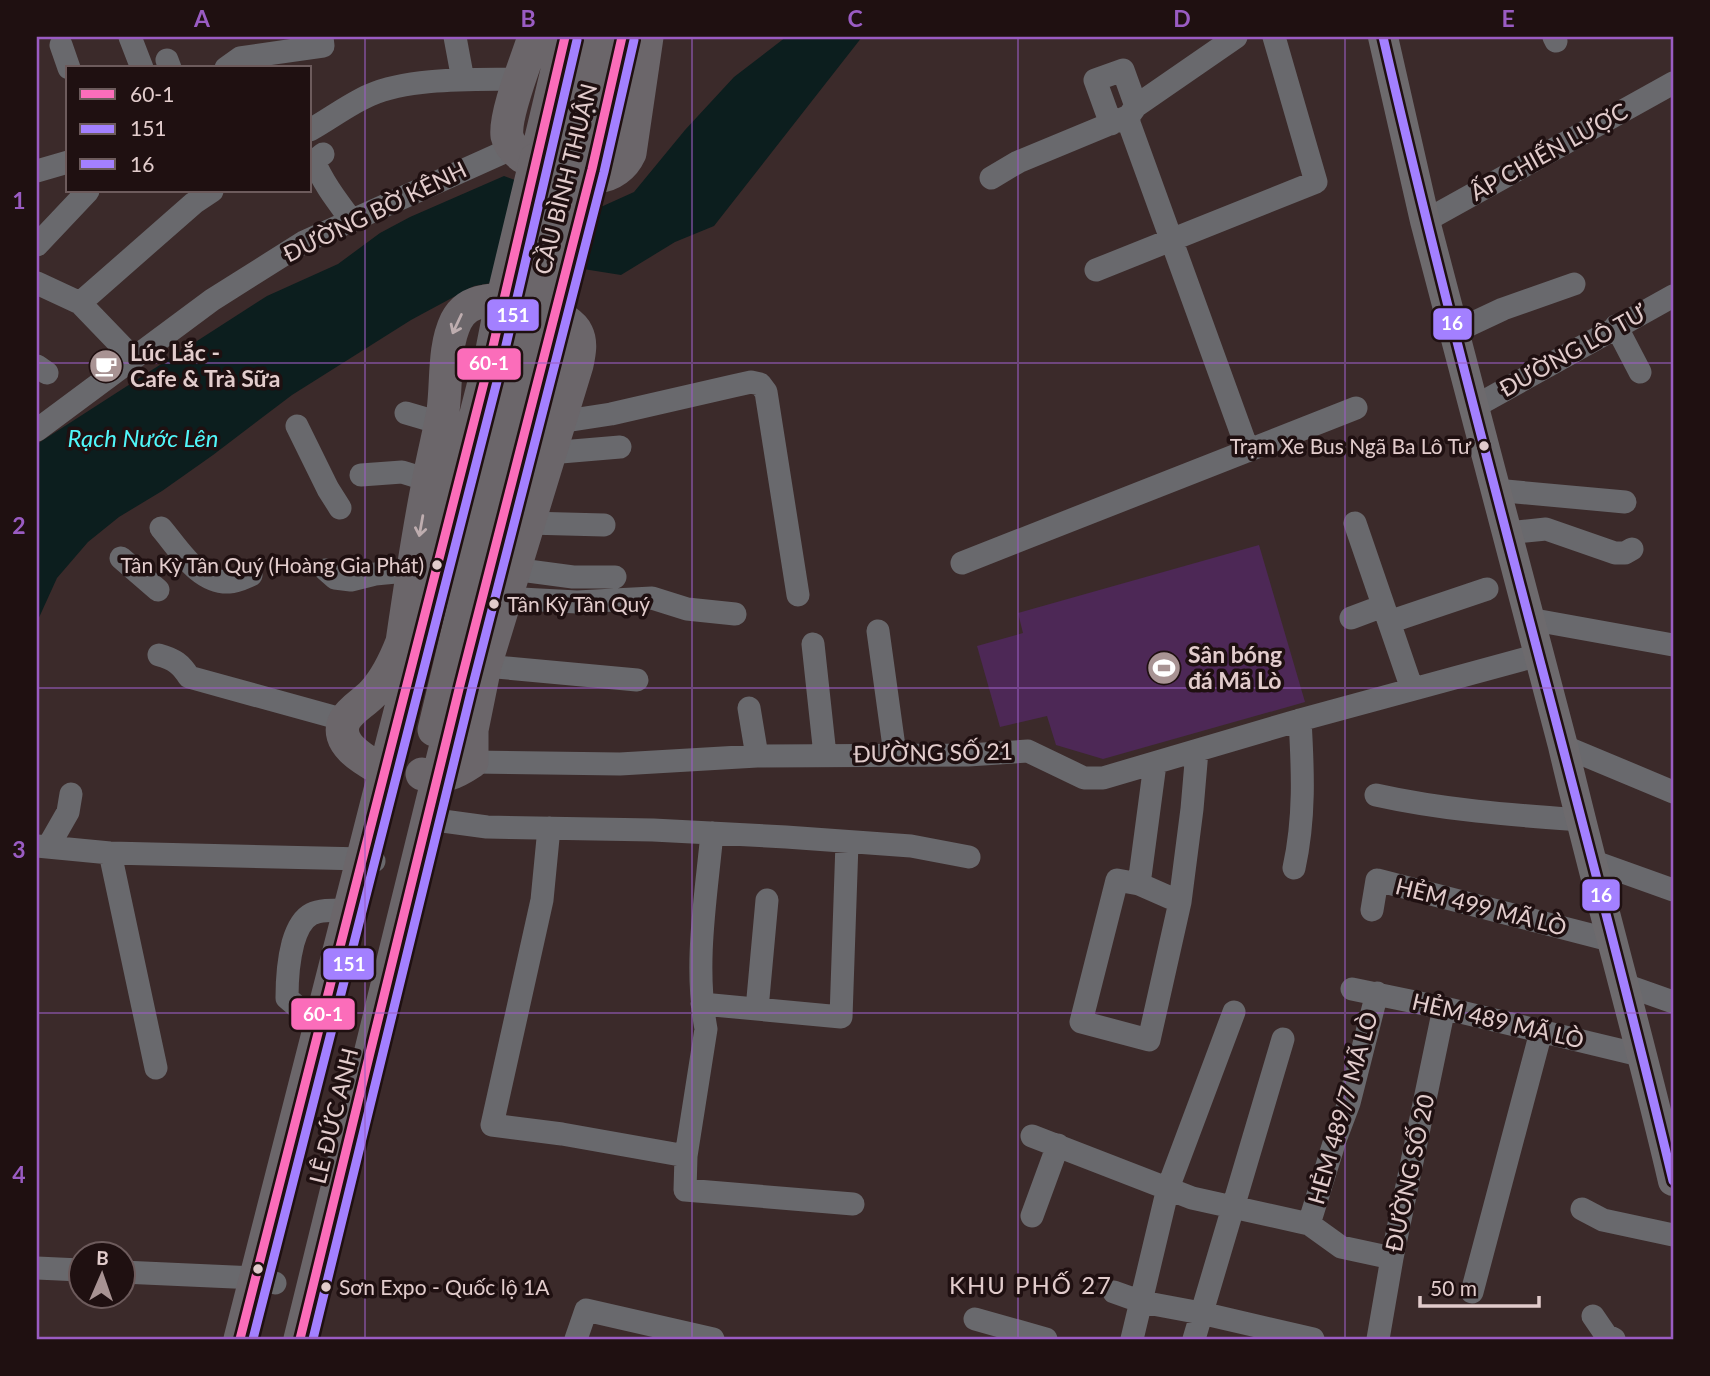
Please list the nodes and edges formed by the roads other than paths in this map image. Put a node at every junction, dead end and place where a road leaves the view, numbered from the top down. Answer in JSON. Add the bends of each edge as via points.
{"nodes":[{"id":1,"x":130,"y":37,"type":"edge"},
{"id":2,"x":322,"y":37,"type":"edge"},
{"id":3,"x":454,"y":37,"type":"edge"},
{"id":4,"x":534,"y":37,"type":"edge"},
{"id":5,"x":565,"y":37,"type":"edge"},
{"id":6,"x":579,"y":37,"type":"edge"},
{"id":7,"x":600,"y":37,"type":"edge"},
{"id":8,"x":622,"y":37,"type":"edge"},
{"id":9,"x":648,"y":37,"type":"edge"},
{"id":10,"x":1236,"y":37,"type":"edge"},
{"id":11,"x":1274,"y":37,"type":"edge"},
{"id":12,"x":1383,"y":37,"type":"edge"},
{"id":13,"x":61,"y":45,"type":"dead end"},
{"id":14,"x":68,"y":66,"type":"edge"},
{"id":15,"x":141,"y":66,"type":"edge"},
{"id":16,"x":229,"y":66,"type":"edge"},
{"id":17,"x":520,"y":79,"type":"junction"},
{"id":18,"x":463,"y":80,"type":"junction"},
{"id":19,"x":1673,"y":83,"type":"edge"},
{"id":20,"x":1126,"y":115,"type":"junction"},
{"id":21,"x":312,"y":129,"type":"edge"},
{"id":22,"x":513,"y":148,"type":"junction"},
{"id":23,"x":323,"y":154,"type":"dead end"},
{"id":24,"x":66,"y":163,"type":"edge"},
{"id":25,"x":37,"y":170,"type":"edge"},
{"id":26,"x":992,"y":177,"type":"dead end"},
{"id":27,"x":88,"y":192,"type":"edge"},
{"id":28,"x":210,"y":192,"type":"edge"},
{"id":29,"x":352,"y":220,"type":"junction"},
{"id":30,"x":1424,"y":221,"type":"junction"},
{"id":31,"x":46,"y":222,"type":"edge"},
{"id":32,"x":1171,"y":239,"type":"junction"},
{"id":33,"x":37,"y":245,"type":"edge"},
{"id":34,"x":1096,"y":270,"type":"dead end"},
{"id":35,"x":37,"y":283,"type":"edge"},
{"id":36,"x":1574,"y":284,"type":"dead end"},
{"id":37,"x":1673,"y":297,"type":"edge"},
{"id":38,"x":80,"y":303,"type":"junction"},
{"id":39,"x":1616,"y":326,"type":"junction"},
{"id":40,"x":1454,"y":332,"type":"junction"},
{"id":41,"x":133,"y":358,"type":"junction"},
{"id":42,"x":1640,"y":372,"type":"dead end"},
{"id":43,"x":1474,"y":407,"type":"junction"},
{"id":44,"x":1356,"y":408,"type":"dead end"},
{"id":45,"x":406,"y":412,"type":"dead end"},
{"id":46,"x":440,"y":423,"type":"junction"},
{"id":47,"x":297,"y":426,"type":"dead end"},
{"id":48,"x":37,"y":430,"type":"edge"},
{"id":49,"x":554,"y":437,"type":"junction"},
{"id":50,"x":620,"y":447,"type":"dead end"},
{"id":51,"x":1248,"y":451,"type":"junction"},
{"id":52,"x":360,"y":475,"type":"dead end"},
{"id":53,"x":428,"y":480,"type":"junction"},
{"id":54,"x":1495,"y":490,"type":"junction"},
{"id":55,"x":1625,"y":502,"type":"dead end"},
{"id":56,"x":340,"y":508,"type":"dead end"},
{"id":57,"x":528,"y":523,"type":"junction"},
{"id":58,"x":1355,"y":523,"type":"dead end"},
{"id":59,"x":604,"y":525,"type":"dead end"},
{"id":60,"x":161,"y":528,"type":"dead end"},
{"id":61,"x":1507,"y":533,"type":"junction"},
{"id":62,"x":1632,"y":549,"type":"dead end"},
{"id":63,"x":121,"y":558,"type":"dead end"},
{"id":64,"x":962,"y":563,"type":"dead end"},
{"id":65,"x":327,"y":570,"type":"dead end"},
{"id":66,"x":412,"y":574,"type":"junction"},
{"id":67,"x":251,"y":575,"type":"dead end"},
{"id":68,"x":615,"y":577,"type":"dead end"},
{"id":69,"x":509,"y":584,"type":"junction"},
{"id":70,"x":1487,"y":589,"type":"dead end"},
{"id":71,"x":158,"y":590,"type":"dead end"},
{"id":72,"x":798,"y":595,"type":"dead end"},
{"id":73,"x":735,"y":614,"type":"dead end"},
{"id":74,"x":1386,"y":614,"type":"junction"},
{"id":75,"x":1351,"y":618,"type":"dead end"},
{"id":76,"x":1529,"y":619,"type":"junction"},
{"id":77,"x":878,"y":631,"type":"dead end"},
{"id":78,"x":813,"y":644,"type":"dead end"},
{"id":79,"x":1673,"y":645,"type":"edge"},
{"id":80,"x":159,"y":655,"type":"dead end"},
{"id":81,"x":1539,"y":655,"type":"junction"},
{"id":82,"x":473,"y":675,"type":"junction"},
{"id":83,"x":637,"y":680,"type":"dead end"},
{"id":84,"x":1412,"y":689,"type":"junction"},
{"id":85,"x":749,"y":708,"type":"dead end"},
{"id":86,"x":345,"y":720,"type":"junction"},
{"id":87,"x":1300,"y":720,"type":"junction"},
{"id":88,"x":423,"y":727,"type":"junction"},
{"id":89,"x":1563,"y":746,"type":"junction"},
{"id":90,"x":1197,"y":751,"type":"junction"},
{"id":91,"x":895,"y":754,"type":"junction"},
{"id":92,"x":825,"y":755,"type":"junction"},
{"id":93,"x":757,"y":756,"type":"junction"},
{"id":94,"x":472,"y":762,"type":"junction"},
{"id":95,"x":1155,"y":765,"type":"junction"},
{"id":96,"x":384,"y":771,"type":"junction"},
{"id":97,"x":430,"y":776,"type":"junction"},
{"id":98,"x":1673,"y":792,"type":"edge"},
{"id":99,"x":71,"y":793,"type":"dead end"},
{"id":100,"x":1376,"y":795,"type":"dead end"},
{"id":101,"x":428,"y":819,"type":"junction"},
{"id":102,"x":1580,"y":820,"type":"junction"},
{"id":103,"x":549,"y":828,"type":"junction"},
{"id":104,"x":712,"y":833,"type":"junction"},
{"id":105,"x":847,"y":842,"type":"junction"},
{"id":106,"x":42,"y":846,"type":"edge"},
{"id":107,"x":110,"y":853,"type":"junction"},
{"id":108,"x":969,"y":857,"type":"dead end"},
{"id":109,"x":370,"y":860,"type":"junction"},
{"id":110,"x":1592,"y":861,"type":"junction"},
{"id":111,"x":1294,"y":868,"type":"dead end"},
{"id":112,"x":1139,"y":884,"type":"junction"},
{"id":113,"x":1673,"y":890,"type":"edge"},
{"id":114,"x":767,"y":900,"type":"dead end"},
{"id":115,"x":1180,"y":902,"type":"junction"},
{"id":116,"x":348,"y":910,"type":"junction"},
{"id":117,"x":1372,"y":910,"type":"dead end"},
{"id":118,"x":1614,"y":941,"type":"junction"},
{"id":119,"x":1625,"y":985,"type":"junction"},
{"id":120,"x":1352,"y":989,"type":"dead end"},
{"id":121,"x":1377,"y":993,"type":"junction"},
{"id":122,"x":1673,"y":1002,"type":"edge"},
{"id":123,"x":702,"y":1004,"type":"junction"},
{"id":124,"x":1444,"y":1008,"type":"junction"},
{"id":125,"x":757,"y":1010,"type":"junction"},
{"id":126,"x":1234,"y":1012,"type":"dead end"},
{"id":127,"x":320,"y":1026,"type":"junction"},
{"id":128,"x":1541,"y":1032,"type":"junction"},
{"id":129,"x":1283,"y":1039,"type":"dead end"},
{"id":130,"x":1644,"y":1056,"type":"junction"},
{"id":131,"x":156,"y":1068,"type":"dead end"},
{"id":132,"x":1032,"y":1136,"type":"dead end"},
{"id":133,"x":1058,"y":1145,"type":"junction"},
{"id":134,"x":297,"y":1155,"type":"junction"},
{"id":135,"x":687,"y":1156,"type":"junction"},
{"id":136,"x":1673,"y":1181,"type":"edge"},
{"id":137,"x":1168,"y":1188,"type":"junction"},
{"id":138,"x":853,"y":1203,"type":"dead end"},
{"id":139,"x":1232,"y":1207,"type":"junction"},
{"id":140,"x":1582,"y":1209,"type":"dead end"},
{"id":141,"x":1032,"y":1216,"type":"dead end"},
{"id":142,"x":1309,"y":1224,"type":"junction"},
{"id":143,"x":1673,"y":1235,"type":"edge"},
{"id":144,"x":1392,"y":1258,"type":"junction"},
{"id":145,"x":37,"y":1268,"type":"edge"},
{"id":146,"x":66,"y":1269,"type":"edge"},
{"id":147,"x":136,"y":1273,"type":"edge"},
{"id":148,"x":265,"y":1280,"type":"junction"},
{"id":149,"x":1114,"y":1292,"type":"dead end"},
{"id":150,"x":1472,"y":1292,"type":"dead end"},
{"id":151,"x":1142,"y":1302,"type":"junction"},
{"id":152,"x":1201,"y":1313,"type":"junction"},
{"id":153,"x":1593,"y":1316,"type":"dead end"},
{"id":154,"x":975,"y":1320,"type":"dead end"},
{"id":155,"x":300,"y":1338,"type":"edge"},
{"id":156,"x":240,"y":1339,"type":"edge"},
{"id":157,"x":261,"y":1339,"type":"edge"},
{"id":158,"x":576,"y":1339,"type":"edge"},
{"id":159,"x":713,"y":1339,"type":"edge"},
{"id":160,"x":1046,"y":1339,"type":"edge"},
{"id":161,"x":1132,"y":1339,"type":"edge"},
{"id":162,"x":1194,"y":1339,"type":"edge"},
{"id":163,"x":1313,"y":1339,"type":"edge"},
{"id":164,"x":1378,"y":1339,"type":"edge"},
{"id":165,"x":1614,"y":1339,"type":"edge"}],
"edges":[{"from":1,"to":15,"type":"street"},
{"from":2,"to":16,"type":"street","via":[[323,46],[240,58]]},
{"from":3,"to":18,"type":"street"},
{"from":4,"to":17,"type":"highway"},
{"from":5,"to":96,"type":"highway","name":"CẦU BÌNH THUẬN","bridge":true,"via":[[491,355]]},
{"from":6,"to":88,"type":"highway","name":"CẦU BÌNH THUẬN"},
{"from":7,"to":88,"type":"highway","name":"CẦU BÌNH THUẬN","bridge":true},
{"from":8,"to":82,"type":"highway","name":"CẦU BÌNH THUẬN"},
{"from":9,"to":22,"type":"highway","via":[[632,142],[622,166],[605,175],[587,176],[530,161]]},
{"from":10,"to":20,"type":"street"},
{"from":11,"to":32,"type":"street","via":[[1316,182]]},
{"from":12,"to":30,"type":"main road"},
{"from":13,"to":14,"type":"street"},
{"from":17,"to":18,"type":"street"},
{"from":17,"to":22,"type":"highway","via":[[507,132]]},
{"from":18,"to":21,"type":"street","via":[[395,86]]},
{"from":19,"to":30,"type":"street","name":"ẤP CHIẾN LƯỢC"},
{"from":20,"to":26,"type":"street"},
{"from":20,"to":32,"type":"street"},
{"from":22,"to":29,"type":"street","name":"ĐƯỜNG BỜ KÊNH"},
{"from":23,"to":29,"type":"street","via":[[314,161],[317,169]]},
{"from":24,"to":25,"type":"street"},
{"from":27,"to":31,"type":"street"},
{"from":28,"to":38,"type":"street"},
{"from":29,"to":41,"type":"street","name":"ĐƯỜNG BỜ KÊNH","via":[[304,242],[212,300]]},
{"from":30,"to":40,"type":"main road"},
{"from":31,"to":33,"type":"street"},
{"from":32,"to":34,"type":"street"},
{"from":32,"to":51,"type":"street"},
{"from":35,"to":38,"type":"street"},
{"from":36,"to":40,"type":"street"},
{"from":37,"to":39,"type":"street","name":"ĐƯỜNG LÔ TƯ"},
{"from":38,"to":41,"type":"street"},
{"from":39,"to":42,"type":"street"},
{"from":39,"to":43,"type":"street","name":"ĐƯỜNG LÔ TƯ"},
{"from":40,"to":43,"type":"main road"},
{"from":41,"to":48,"type":"street","name":"ĐƯỜNG BỜ KÊNH"},
{"from":43,"to":54,"type":"main road"},
{"from":44,"to":51,"type":"street"},
{"from":45,"to":46,"type":"street"},
{"from":49,"to":46,"type":"highway","one_way":true,"via":[[577,365],[578,334],[553,313],[492,300],[471,305],[457,320]]},
{"from":46,"to":53,"type":"highway"},
{"from":47,"to":56,"type":"street"},
{"from":49,"to":50,"type":"street"},
{"from":49,"to":57,"type":"highway"},
{"from":49,"to":72,"type":"street","via":[[611,414],[742,384],[760,384],[766,392]]},
{"from":51,"to":64,"type":"street"},
{"from":52,"to":53,"type":"street","via":[[401,472]]},
{"from":53,"to":66,"type":"highway","one_way":true},
{"from":54,"to":55,"type":"street"},
{"from":54,"to":61,"type":"main road"},
{"from":57,"to":59,"type":"street"},
{"from":57,"to":69,"type":"highway"},
{"from":58,"to":74,"type":"street"},
{"from":60,"to":67,"type":"street","via":[[199,572],[214,581],[232,582]]},
{"from":61,"to":62,"type":"street","via":[[1546,529],[1615,553]]},
{"from":61,"to":76,"type":"main road"},
{"from":63,"to":71,"type":"street"},
{"from":65,"to":66,"type":"street","via":[[335,578],[351,580],[375,574]]},
{"from":66,"to":86,"type":"highway","via":[[402,642],[394,662],[373,693]]},
{"from":68,"to":69,"type":"street"},
{"from":69,"to":73,"type":"street","via":[[577,602],[652,598],[687,609]]},
{"from":69,"to":82,"type":"highway"},
{"from":70,"to":74,"type":"street"},
{"from":74,"to":75,"type":"street"},
{"from":74,"to":84,"type":"street"},
{"from":76,"to":79,"type":"street"},
{"from":76,"to":81,"type":"main road"},
{"from":77,"to":91,"type":"street"},
{"from":78,"to":92,"type":"street"},
{"from":80,"to":86,"type":"street","via":[[183,666],[189,677]]},
{"from":81,"to":84,"type":"street","name":"ĐƯỜNG SỐ 21"},
{"from":81,"to":89,"type":"main road"},
{"from":82,"to":83,"type":"street"},
{"from":82,"to":94,"type":"highway"},
{"from":82,"to":97,"type":"highway","name":"LÊ ĐỨC ANH"},
{"from":84,"to":87,"type":"street","name":"ĐƯỜNG SỐ 21"},
{"from":85,"to":93,"type":"street"},
{"from":86,"to":96,"type":"highway","via":[[344,732],[352,750]]},
{"from":87,"to":90,"type":"street","name":"ĐƯỜNG SỐ 21"},
{"from":87,"to":111,"type":"street","via":[[1304,805]]},
{"from":88,"to":97,"type":"highway","name":"LÊ ĐỨC ANH"},
{"from":88,"to":109,"type":"highway","name":"LÊ ĐỨC ANH"},
{"from":89,"to":98,"type":"street"},
{"from":89,"to":102,"type":"main road"},
{"from":90,"to":95,"type":"street","name":"ĐƯỜNG SỐ 21"},
{"from":90,"to":115,"type":"street"},
{"from":91,"to":92,"type":"street","name":"ĐƯỜNG SỐ 21"},
{"from":91,"to":95,"type":"street","name":"ĐƯỜNG SỐ 21","via":[[1028,751],[1084,778],[1103,779]]},
{"from":92,"to":93,"type":"street","name":"ĐƯỜNG SỐ 21"},
{"from":93,"to":94,"type":"street","name":"ĐƯỜNG SỐ 21","via":[[620,764]]},
{"from":94,"to":97,"type":"highway"},
{"from":95,"to":112,"type":"street"},
{"from":96,"to":109,"type":"highway","name":"LÊ ĐỨC ANH"},
{"from":97,"to":101,"type":"highway","name":"LÊ ĐỨC ANH"},
{"from":97,"to":155,"type":"highway","name":"LÊ ĐỨC ANH","via":[[390,887]]},
{"from":99,"to":106,"type":"street","via":[[68,812]]},
{"from":100,"to":102,"type":"street","via":[[1431,806]]},
{"from":101,"to":103,"type":"street","via":[[487,827]]},
{"from":101,"to":155,"type":"highway","name":"LÊ ĐỨC ANH"},
{"from":102,"to":110,"type":"main road"},
{"from":103,"to":104,"type":"street"},
{"from":103,"to":135,"type":"street","via":[[542,900],[492,1125]]},
{"from":104,"to":105,"type":"street"},
{"from":104,"to":123,"type":"street"},
{"from":105,"to":108,"type":"street","via":[[911,846]]},
{"from":105,"to":125,"type":"street","via":[[841,1017]]},
{"from":106,"to":107,"type":"street"},
{"from":107,"to":109,"type":"street"},
{"from":107,"to":131,"type":"street"},
{"from":109,"to":116,"type":"highway","name":"LÊ ĐỨC ANH"},
{"from":109,"to":134,"type":"highway","name":"LÊ ĐỨC ANH"},
{"from":110,"to":113,"type":"street"},
{"from":110,"to":118,"type":"main road"},
{"from":112,"to":115,"type":"street"},
{"from":112,"to":115,"type":"street","via":[[1117,880],[1081,1022],[1149,1040]]},
{"from":114,"to":125,"type":"street"},
{"from":116,"to":127,"type":"highway","name":"LÊ ĐỨC ANH"},
{"from":116,"to":127,"type":"street","via":[[325,910],[299,923],[287,966],[287,998]]},
{"from":117,"to":118,"type":"street","name":"HẺM 499 MÃ LÒ","via":[[1377,880]]},
{"from":118,"to":119,"type":"main road"},
{"from":119,"to":122,"type":"street"},
{"from":119,"to":130,"type":"main road"},
{"from":120,"to":121,"type":"street","name":"HẺM 489 MÃ LÒ"},
{"from":121,"to":124,"type":"street","name":"HẺM 489 MÃ LÒ"},
{"from":121,"to":142,"type":"street","name":"HẺM 489/7 MÃ LÒ","via":[[1349,1103]]},
{"from":123,"to":125,"type":"street"},
{"from":123,"to":135,"type":"street","via":[[706,1029]]},
{"from":124,"to":128,"type":"street","name":"HẺM 489 MÃ LÒ"},
{"from":124,"to":144,"type":"street","name":"ĐƯỜNG SỐ 20"},
{"from":126,"to":137,"type":"street"},
{"from":127,"to":134,"type":"highway","name":"LÊ ĐỨC ANH"},
{"from":128,"to":130,"type":"street","name":"HẺM 489 MÃ LÒ"},
{"from":128,"to":150,"type":"street"},
{"from":129,"to":139,"type":"street"},
{"from":130,"to":136,"type":"main road"},
{"from":132,"to":133,"type":"street"},
{"from":133,"to":137,"type":"street"},
{"from":133,"to":141,"type":"street"},
{"from":134,"to":148,"type":"highway","name":"LÊ ĐỨC ANH"},
{"from":135,"to":138,"type":"street","via":[[685,1190]]},
{"from":137,"to":139,"type":"street"},
{"from":137,"to":151,"type":"street"},
{"from":139,"to":142,"type":"street"},
{"from":139,"to":152,"type":"street"},
{"from":140,"to":143,"type":"street","via":[[1603,1220]]},
{"from":142,"to":144,"type":"street","via":[[1340,1247]]},
{"from":144,"to":164,"type":"street","name":"ĐƯỜNG SỐ 20"},
{"from":145,"to":146,"type":"street"},
{"from":147,"to":148,"type":"street"},
{"from":148,"to":156,"type":"highway","name":"LÊ ĐỨC ANH"},
{"from":148,"to":157,"type":"highway","name":"LÊ ĐỨC ANH"},
{"from":149,"to":151,"type":"street"},
{"from":151,"to":152,"type":"street"},
{"from":151,"to":161,"type":"street"},
{"from":152,"to":162,"type":"street"},
{"from":152,"to":163,"type":"street"},
{"from":153,"to":165,"type":"street"},
{"from":154,"to":160,"type":"street"},
{"from":158,"to":159,"type":"street","via":[[586,1310]]}]}
